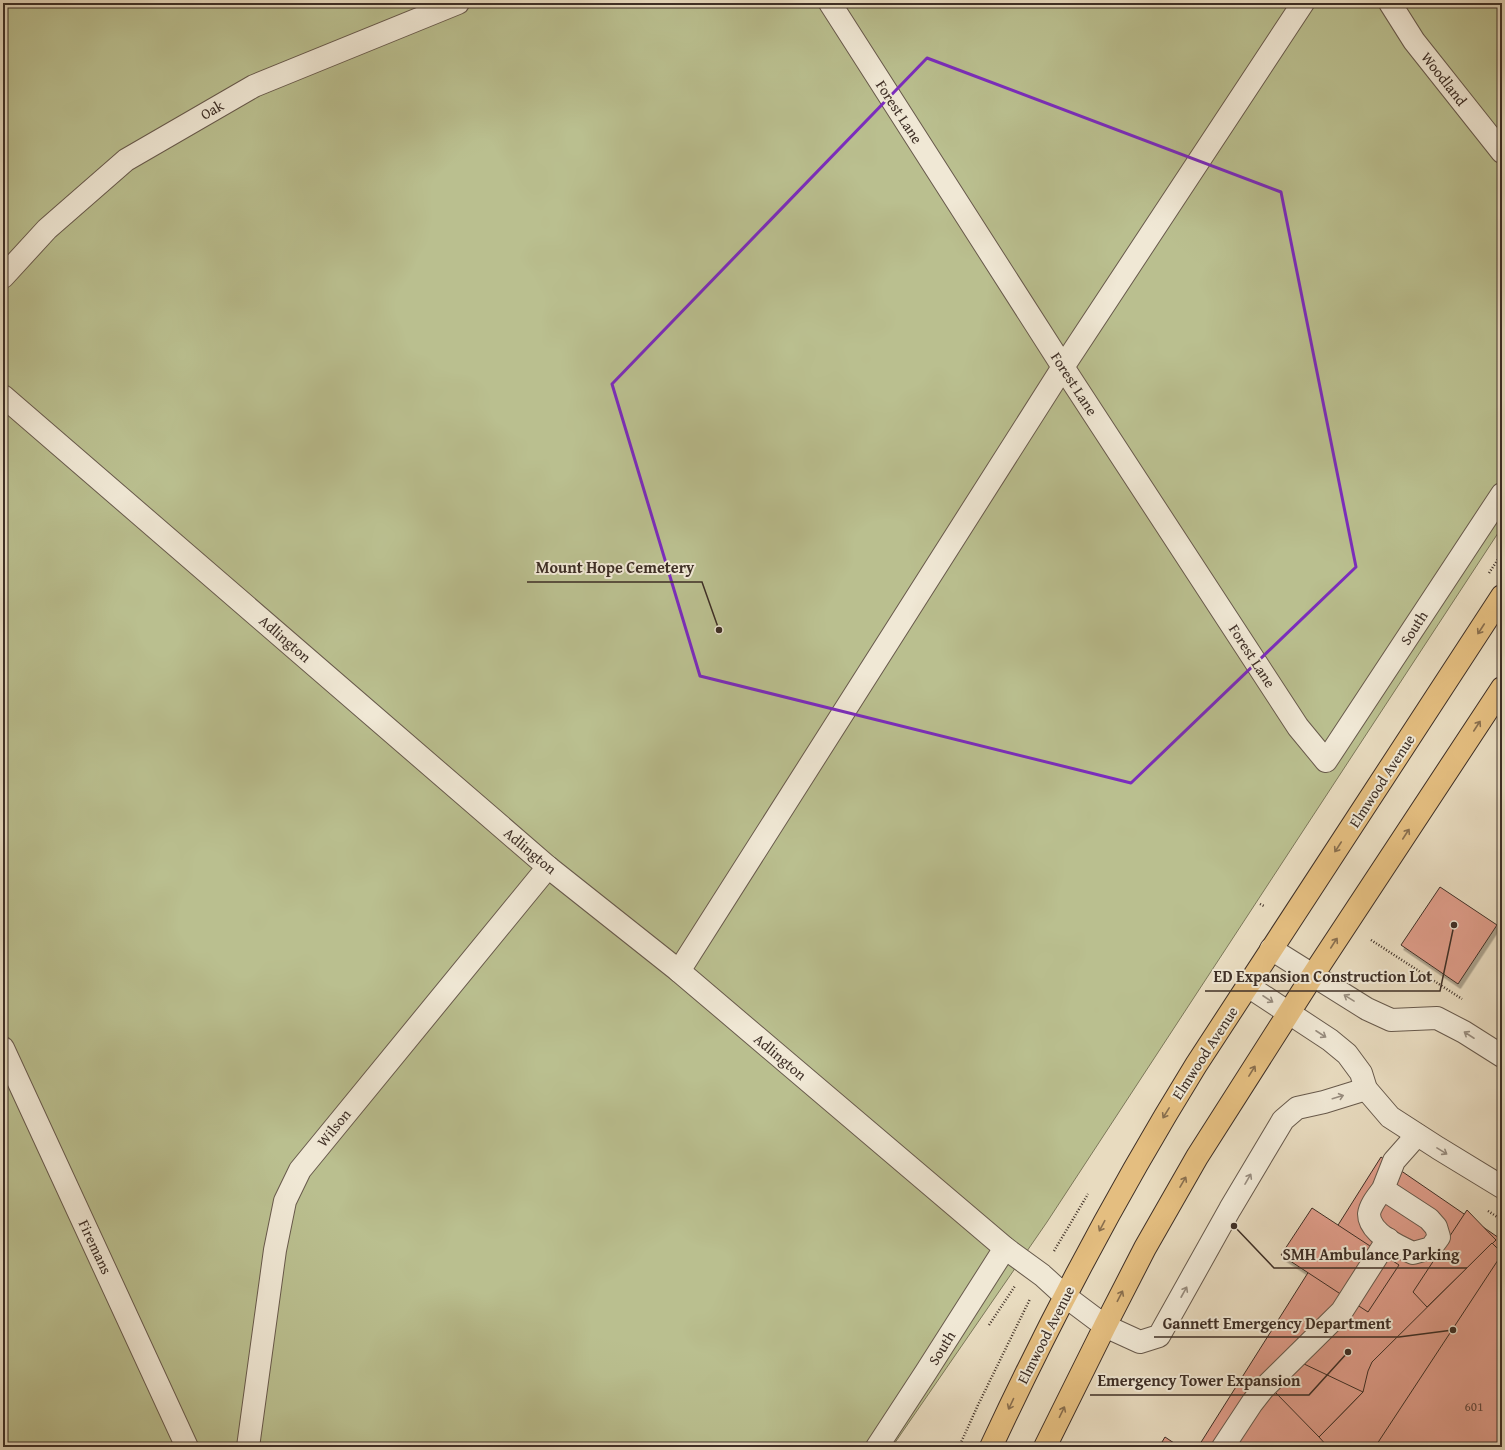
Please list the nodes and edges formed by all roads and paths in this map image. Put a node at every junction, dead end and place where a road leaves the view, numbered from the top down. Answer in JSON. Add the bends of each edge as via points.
{"nodes":[{"id":1,"x":458,"y":3,"type":"edge"},
{"id":2,"x":830,"y":3,"type":"edge"},
{"id":3,"x":1303,"y":3,"type":"edge"},
{"id":4,"x":1390,"y":3,"type":"edge"},
{"id":5,"x":1502,"y":152,"type":"edge"},
{"id":6,"x":3,"y":277,"type":"edge"},
{"id":7,"x":1063,"y":367,"type":"junction"},
{"id":8,"x":3,"y":396,"type":"edge"},
{"id":9,"x":1502,"y":494,"type":"edge"},
{"id":10,"x":1502,"y":596,"type":"edge"},
{"id":11,"x":1502,"y":688,"type":"edge"},
{"id":12,"x":1326,"y":761,"type":"joint"},
{"id":13,"x":548,"y":867,"type":"junction"},
{"id":14,"x":1260,"y":904,"type":"dead end"},
{"id":15,"x":1264,"y":906,"type":"dead end"},
{"id":16,"x":1371,"y":940,"type":"dead end"},
{"id":17,"x":1271,"y":949,"type":"junction"},
{"id":18,"x":679,"y":971,"type":"junction"},
{"id":19,"x":1312,"y":975,"type":"junction"},
{"id":20,"x":1248,"y":986,"type":"junction"},
{"id":21,"x":1463,"y":1000,"type":"dead end"},
{"id":22,"x":1288,"y":1012,"type":"junction"},
{"id":23,"x":3,"y":1048,"type":"edge"},
{"id":24,"x":1502,"y":1056,"type":"edge"},
{"id":25,"x":1366,"y":1089,"type":"junction"},
{"id":26,"x":1417,"y":1134,"type":"junction"},
{"id":27,"x":1502,"y":1187,"type":"edge"},
{"id":28,"x":1383,"y":1189,"type":"junction"},
{"id":29,"x":1388,"y":1239,"type":"junction"},
{"id":30,"x":1005,"y":1248,"type":"junction"},
{"id":31,"x":1065,"y":1296,"type":"junction"},
{"id":32,"x":1105,"y":1326,"type":"junction"},
{"id":33,"x":187,"y":1447,"type":"edge"},
{"id":34,"x":248,"y":1447,"type":"edge"},
{"id":35,"x":877,"y":1447,"type":"edge"},
{"id":36,"x":991,"y":1447,"type":"edge"},
{"id":37,"x":1045,"y":1447,"type":"edge"},
{"id":38,"x":1223,"y":1447,"type":"edge"}],
"edges":[{"from":1,"to":6,"type":"lane","name":"Oak","via":[[254,86],[126,160],[47,229]]},
{"from":2,"to":7,"type":"lane","name":"Forest Lane"},
{"from":3,"to":7,"type":"lane"},
{"from":4,"to":5,"type":"lane","name":"Woodland","via":[[1414,41]]},
{"from":7,"to":12,"type":"lane","name":"Forest Lane","via":[[1294,720]]},
{"from":7,"to":18,"type":"lane"},
{"from":8,"to":13,"type":"lane","name":"Adlington"},
{"from":9,"to":12,"type":"lane","name":"South"},
{"from":10,"to":17,"type":"main road","name":"Elmwood Avenue","one_way":true},
{"from":19,"to":11,"type":"main road","one_way":true},
{"from":13,"to":18,"type":"lane","name":"Adlington"},
{"from":13,"to":34,"type":"lane","name":"Wilson","via":[[300,1170],[285,1201],[275,1250]]},
{"from":14,"to":15,"type":"path"},
{"from":16,"to":21,"type":"path"},
{"from":17,"to":19,"type":"lane"},
{"from":17,"to":20,"type":"main road","name":"Elmwood Avenue"},
{"from":18,"to":30,"type":"lane","name":"Adlington"},
{"from":19,"to":22,"type":"main road"},
{"from":24,"to":19,"type":"lane","one_way":true,"via":[[1437,1018],[1391,1020],[1367,1009]]},
{"from":20,"to":22,"type":"lane","one_way":true},
{"from":20,"to":31,"type":"main road","name":"Elmwood Avenue","one_way":true,"via":[[1158,1127]]},
{"from":22,"to":25,"type":"lane","one_way":true,"via":[[1347,1054],[1361,1073]]},
{"from":32,"to":22,"type":"main road","one_way":true,"via":[[1145,1248],[1193,1164]]},
{"from":23,"to":33,"type":"lane","name":"Firemans"},
{"from":25,"to":26,"type":"lane","via":[[1390,1117]]},
{"from":32,"to":25,"type":"lane","name":"Adlington","one_way":true,"via":[[1140,1342],[1159,1336],[1283,1120],[1297,1108]]},
{"from":26,"to":27,"type":"lane","one_way":true},
{"from":26,"to":28,"type":"lane","via":[[1394,1161]]},
{"from":28,"to":29,"type":"lane","via":[[1369,1214],[1378,1232]]},
{"from":28,"to":29,"type":"lane","via":[[1429,1219],[1436,1226],[1438,1237],[1431,1248],[1413,1253]]},
{"from":29,"to":38,"type":"lane","via":[[1342,1311],[1263,1389]]},
{"from":30,"to":31,"type":"lane","name":"Adlington","via":[[1042,1275]]},
{"from":30,"to":35,"type":"lane","name":"South"},
{"from":31,"to":32,"type":"lane","name":"Adlington"},
{"from":31,"to":36,"type":"main road","name":"Elmwood Avenue","one_way":true},
{"from":37,"to":32,"type":"main road","one_way":true}]}
